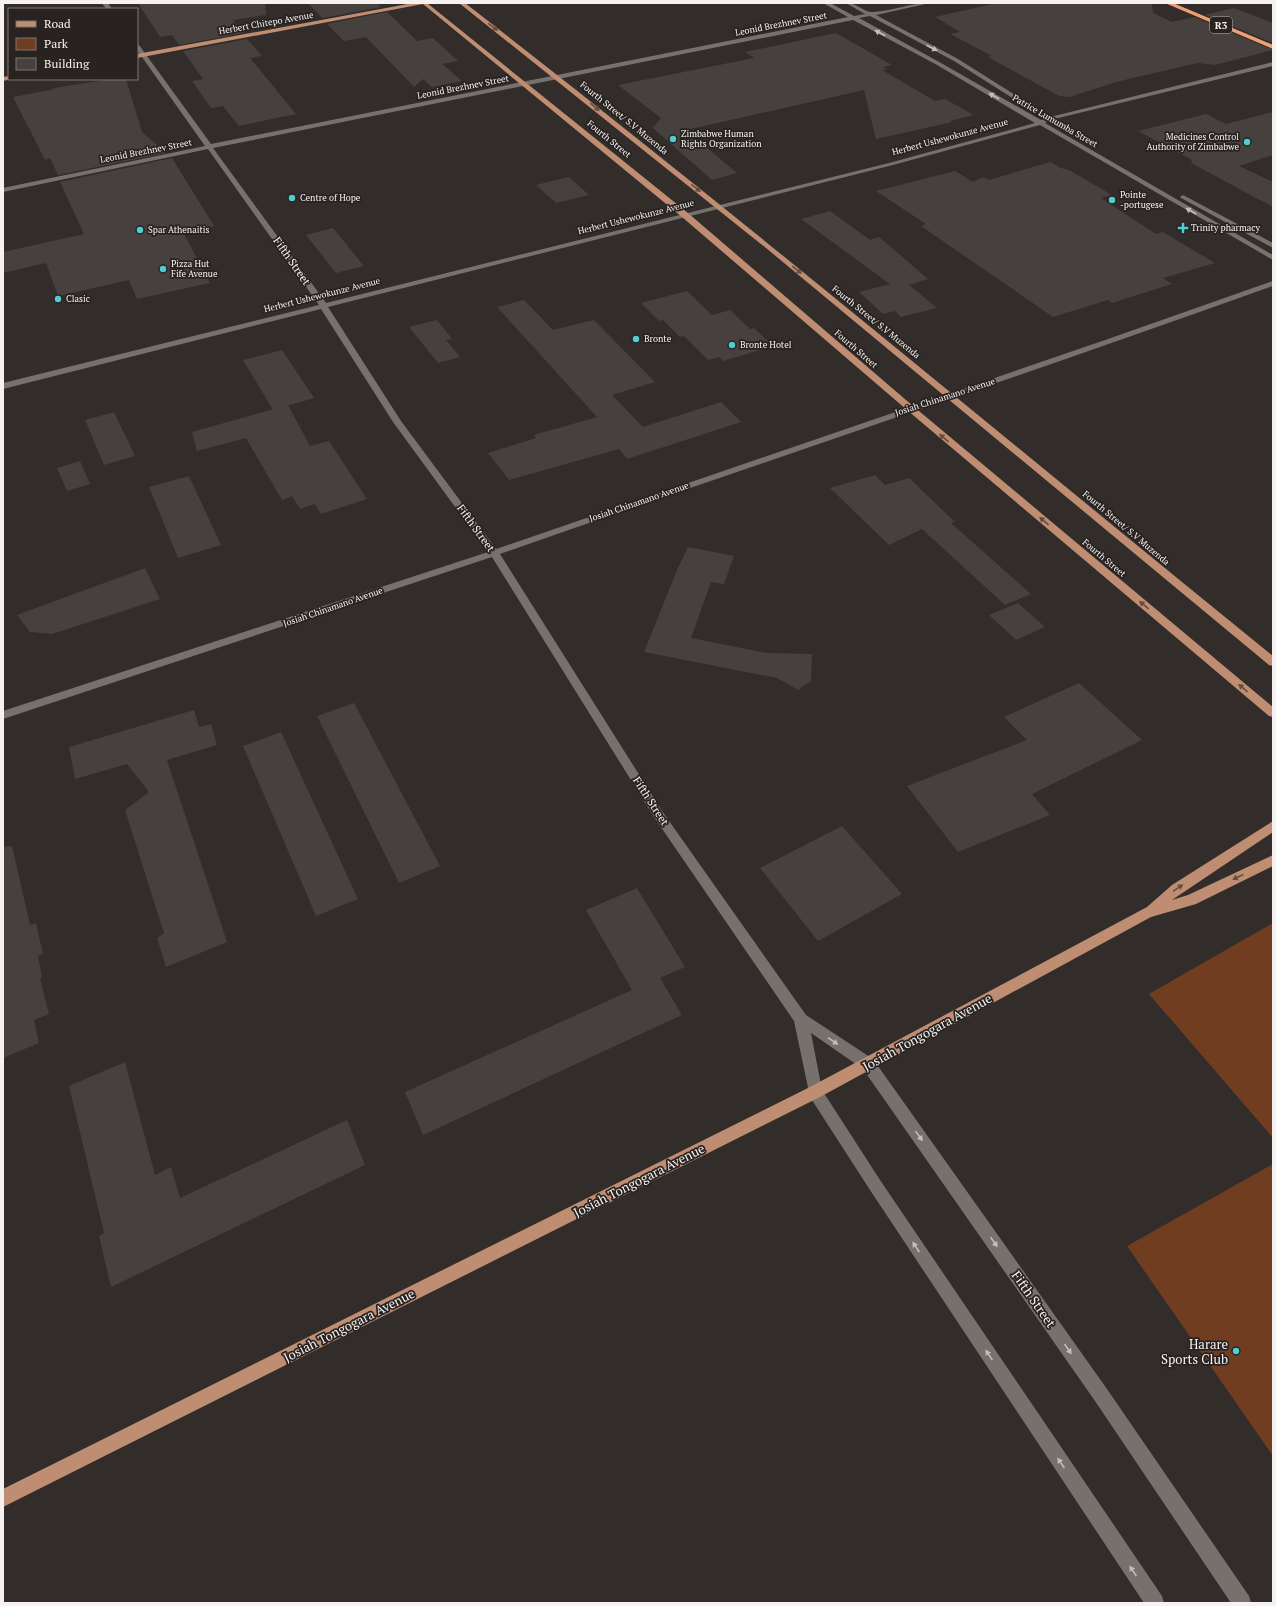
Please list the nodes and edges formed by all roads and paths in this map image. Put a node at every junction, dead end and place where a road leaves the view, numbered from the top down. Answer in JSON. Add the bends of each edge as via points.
{"nodes":[{"id":1,"x":423,"y":3,"type":"edge"},
{"id":2,"x":462,"y":3,"type":"edge"},
{"id":3,"x":826,"y":3,"type":"edge"},
{"id":4,"x":849,"y":3,"type":"edge"},
{"id":5,"x":927,"y":3,"type":"edge"},
{"id":6,"x":1168,"y":3,"type":"edge"},
{"id":7,"x":870,"y":15,"type":"junction"},
{"id":8,"x":854,"y":18,"type":"junction"},
{"id":9,"x":1273,"y":47,"type":"edge"},
{"id":10,"x":140,"y":55,"type":"edge"},
{"id":11,"x":1273,"y":64,"type":"edge"},
{"id":12,"x":559,"y":77,"type":"junction"},
{"id":13,"x":524,"y":84,"type":"junction"},
{"id":14,"x":1052,"y":121,"type":"junction"},
{"id":15,"x":1040,"y":123,"type":"junction"},
{"id":16,"x":210,"y":147,"type":"junction"},
{"id":17,"x":1134,"y":169,"type":"dead end"},
{"id":18,"x":3,"y":190,"type":"edge"},
{"id":19,"x":720,"y":207,"type":"junction"},
{"id":20,"x":685,"y":215,"type":"junction"},
{"id":21,"x":1273,"y":246,"type":"edge"},
{"id":22,"x":1273,"y":258,"type":"edge"},
{"id":23,"x":1273,"y":283,"type":"edge"},
{"id":24,"x":323,"y":305,"type":"junction"},
{"id":25,"x":3,"y":386,"type":"edge"},
{"id":26,"x":951,"y":395,"type":"junction"},
{"id":27,"x":910,"y":408,"type":"junction"},
{"id":28,"x":494,"y":553,"type":"junction"},
{"id":29,"x":1273,"y":662,"type":"edge"},
{"id":30,"x":1273,"y":713,"type":"edge"},
{"id":31,"x":3,"y":715,"type":"edge"},
{"id":32,"x":1273,"y":826,"type":"edge"},
{"id":33,"x":1273,"y":860,"type":"edge"},
{"id":34,"x":1148,"y":912,"type":"junction"},
{"id":35,"x":801,"y":1019,"type":"junction"},
{"id":36,"x":868,"y":1064,"type":"junction"},
{"id":37,"x":815,"y":1092,"type":"junction"},
{"id":38,"x":3,"y":1498,"type":"edge"},
{"id":39,"x":1155,"y":1603,"type":"edge"},
{"id":40,"x":1242,"y":1603,"type":"edge"}],
"edges":[{"from":1,"to":10,"type":"main road","name":"Herbert Chitepo Avenue"},
{"from":1,"to":13,"type":"main road","name":"Fourth Street"},
{"from":2,"to":12,"type":"main road","name":"Fourth Street/ S.V Muzenda","one_way":true},
{"from":3,"to":8,"type":"street","name":"Patrice Lumumba Street"},
{"from":4,"to":7,"type":"street","name":"Patrice Lumumba Street"},
{"from":5,"to":7,"type":"street","name":"Leonid Brezhnev Street"},
{"from":6,"to":9,"type":"highway","number":"R3"},
{"from":7,"to":8,"type":"street","name":"Leonid Brezhnev Street"},
{"from":7,"to":14,"type":"street","name":"Patrice Lumumba Street","one_way":true,"via":[[956,60]]},
{"from":8,"to":12,"type":"street","name":"Leonid Brezhnev Street"},
{"from":15,"to":8,"type":"street","name":"Patrice Lumumba Street","one_way":true},
{"from":10,"to":16,"type":"street","name":"Fifth Street"},
{"from":11,"to":14,"type":"street","name":"Herbert Ushewokunze Avenue"},
{"from":12,"to":13,"type":"street","name":"Leonid Brezhnev Street"},
{"from":12,"to":19,"type":"main road","name":"Fourth Street/ S.V Muzenda","one_way":true},
{"from":13,"to":16,"type":"street","name":"Leonid Brezhnev Street"},
{"from":13,"to":20,"type":"main road","name":"Fourth Street"},
{"from":14,"to":15,"type":"street","name":"Herbert Ushewokunze Avenue"},
{"from":15,"to":19,"type":"street","name":"Herbert Ushewokunze Avenue"},
{"from":22,"to":15,"type":"street","name":"Patrice Lumumba Street","one_way":true},
{"from":16,"to":18,"type":"street","name":"Leonid Brezhnev Street"},
{"from":16,"to":24,"type":"street","name":"Fifth Street"},
{"from":17,"to":21,"type":"street"},
{"from":19,"to":20,"type":"street","name":"Herbert Ushewokunze Avenue"},
{"from":19,"to":26,"type":"main road","name":"Fourth Street/ S.V Muzenda","one_way":true},
{"from":20,"to":24,"type":"street","name":"Herbert Ushewokunze Avenue"},
{"from":20,"to":27,"type":"main road","name":"Fourth Street"},
{"from":23,"to":26,"type":"street","name":"Josiah Chinamano Avenue"},
{"from":24,"to":25,"type":"street","name":"Herbert Ushewokunze Avenue"},
{"from":24,"to":28,"type":"street","name":"Fifth Street","via":[[397,422]]},
{"from":26,"to":27,"type":"street","name":"Josiah Chinamano Avenue"},
{"from":26,"to":29,"type":"main road","name":"Fourth Street/ S.V Muzenda"},
{"from":27,"to":28,"type":"street","name":"Josiah Chinamano Avenue"},
{"from":30,"to":27,"type":"main road","name":"Fourth Street","one_way":true},
{"from":28,"to":31,"type":"street","name":"Josiah Chinamano Avenue"},
{"from":28,"to":35,"type":"street","name":"Fifth Street","via":[[658,814]]},
{"from":34,"to":32,"type":"main road","one_way":true,"via":[[1176,889]]},
{"from":33,"to":34,"type":"main road","name":"Josiah Tongogara Avenue","one_way":true,"via":[[1191,900]]},
{"from":34,"to":36,"type":"main road","name":"Josiah Tongogara Avenue"},
{"from":35,"to":36,"type":"street","name":"Fifth Street","one_way":true},
{"from":35,"to":37,"type":"street","name":"Fifth Street"},
{"from":36,"to":37,"type":"main road","name":"Josiah Tongogara Avenue"},
{"from":36,"to":40,"type":"street","name":"Fifth Street","one_way":true,"via":[[1092,1382]]},
{"from":37,"to":38,"type":"main road","name":"Josiah Tongogara Avenue"},
{"from":39,"to":37,"type":"street","name":"Fifth Street","one_way":true}]}
